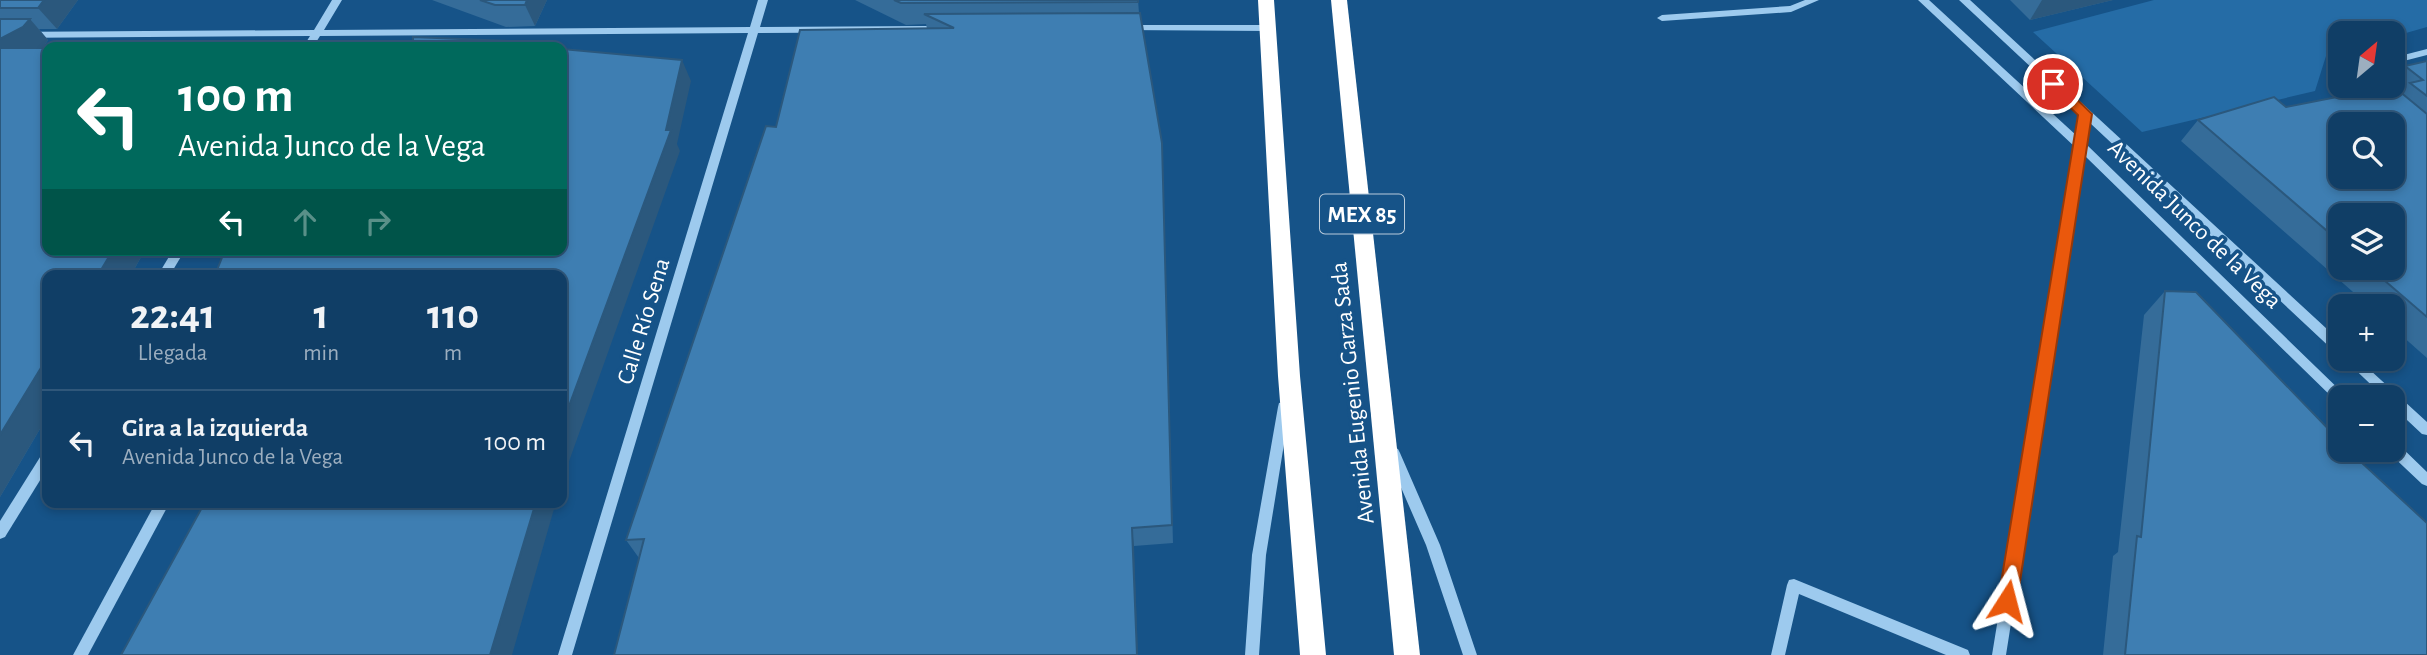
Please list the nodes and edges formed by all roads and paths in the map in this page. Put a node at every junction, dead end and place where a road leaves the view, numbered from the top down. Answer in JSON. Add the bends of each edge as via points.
{"nodes":[{"id":1,"x":337,"y":0,"type":"edge"},
{"id":2,"x":763,"y":0,"type":"edge"},
{"id":3,"x":1266,"y":0,"type":"edge"},
{"id":4,"x":1339,"y":0,"type":"edge"},
{"id":5,"x":1814,"y":0,"type":"edge"},
{"id":6,"x":1923,"y":0,"type":"edge"},
{"id":7,"x":1964,"y":0,"type":"edge"},
{"id":8,"x":1662,"y":18,"type":"dead end"},
{"id":9,"x":1114,"y":28,"type":"edge"},
{"id":10,"x":1267,"y":28,"type":"junction"},
{"id":11,"x":754,"y":29,"type":"junction"},
{"id":12,"x":934,"y":29,"type":"edge"},
{"id":13,"x":316,"y":34,"type":"junction"},
{"id":14,"x":0,"y":35,"type":"edge"},
{"id":15,"x":311,"y":42,"type":"edge"},
{"id":16,"x":2427,"y":52,"type":"edge"},
{"id":17,"x":2405,"y":58,"type":"edge"},
{"id":18,"x":2372,"y":98,"type":"edge"},
{"id":19,"x":2389,"y":112,"type":"edge"},
{"id":20,"x":2085,"y":114,"type":"junction"},
{"id":21,"x":2080,"y":145,"type":"junction"},
{"id":22,"x":2328,"y":338,"type":"edge"},
{"id":23,"x":2363,"y":371,"type":"edge"},
{"id":24,"x":1289,"y":376,"type":"junction"},
{"id":25,"x":2329,"y":385,"type":"edge"},
{"id":26,"x":2378,"y":385,"type":"edge"},
{"id":27,"x":2405,"y":410,"type":"edge"},
{"id":28,"x":1383,"y":429,"type":"junction"},
{"id":29,"x":2427,"y":430,"type":"edge"},
{"id":30,"x":2405,"y":459,"type":"edge"},
{"id":31,"x":42,"y":466,"type":"edge"},
{"id":32,"x":2427,"y":480,"type":"edge"},
{"id":33,"x":160,"y":508,"type":"edge"},
{"id":34,"x":0,"y":533,"type":"edge"},
{"id":35,"x":80,"y":655,"type":"edge"},
{"id":36,"x":565,"y":655,"type":"edge"},
{"id":37,"x":1252,"y":655,"type":"edge"},
{"id":38,"x":1313,"y":655,"type":"edge"},
{"id":39,"x":1407,"y":655,"type":"edge"},
{"id":40,"x":1470,"y":655,"type":"edge"},
{"id":41,"x":1778,"y":655,"type":"edge"},
{"id":42,"x":1963,"y":655,"type":"edge"},
{"id":43,"x":1999,"y":655,"type":"edge"}],
"edges":[{"from":1,"to":13,"type":"street"},
{"from":2,"to":11,"type":"street","name":"Calle Río Sena"},
{"from":3,"to":10,"type":"highway"},
{"from":4,"to":28,"type":"highway","name":"Avenida Eugenio Garza Sada","number":"MEX 85"},
{"from":5,"to":8,"type":"street","via":[[1791,9]]},
{"from":6,"to":21,"type":"street","name":"Avenida Junco de la Vega"},
{"from":7,"to":20,"type":"street","name":"Avenida Junco de la Vega"},
{"from":9,"to":10,"type":"street"},
{"from":10,"to":24,"type":"highway"},
{"from":11,"to":12,"type":"street"},
{"from":11,"to":13,"type":"street"},
{"from":11,"to":36,"type":"street","name":"Calle Río Sena"},
{"from":13,"to":14,"type":"street"},
{"from":13,"to":15,"type":"street"},
{"from":16,"to":17,"type":"street"},
{"from":18,"to":19,"type":"street"},
{"from":20,"to":21,"type":"street"},
{"from":20,"to":22,"type":"street","name":"Avenida Junco de la Vega"},
{"from":21,"to":25,"type":"street","name":"Avenida Junco de la Vega"},
{"from":21,"to":43,"type":"street"},
{"from":23,"to":26,"type":"street"},
{"from":24,"to":37,"type":"street","via":[[1259,555]]},
{"from":24,"to":38,"type":"highway"},
{"from":27,"to":29,"type":"street"},
{"from":28,"to":39,"type":"highway","name":"Avenida Eugenio Garza Sada","number":"MEX 85"},
{"from":28,"to":40,"type":"street","via":[[1433,545]]},
{"from":30,"to":32,"type":"street"},
{"from":31,"to":34,"type":"street"},
{"from":33,"to":35,"type":"street"},
{"from":41,"to":42,"type":"street","via":[[1794,586]]}]}
